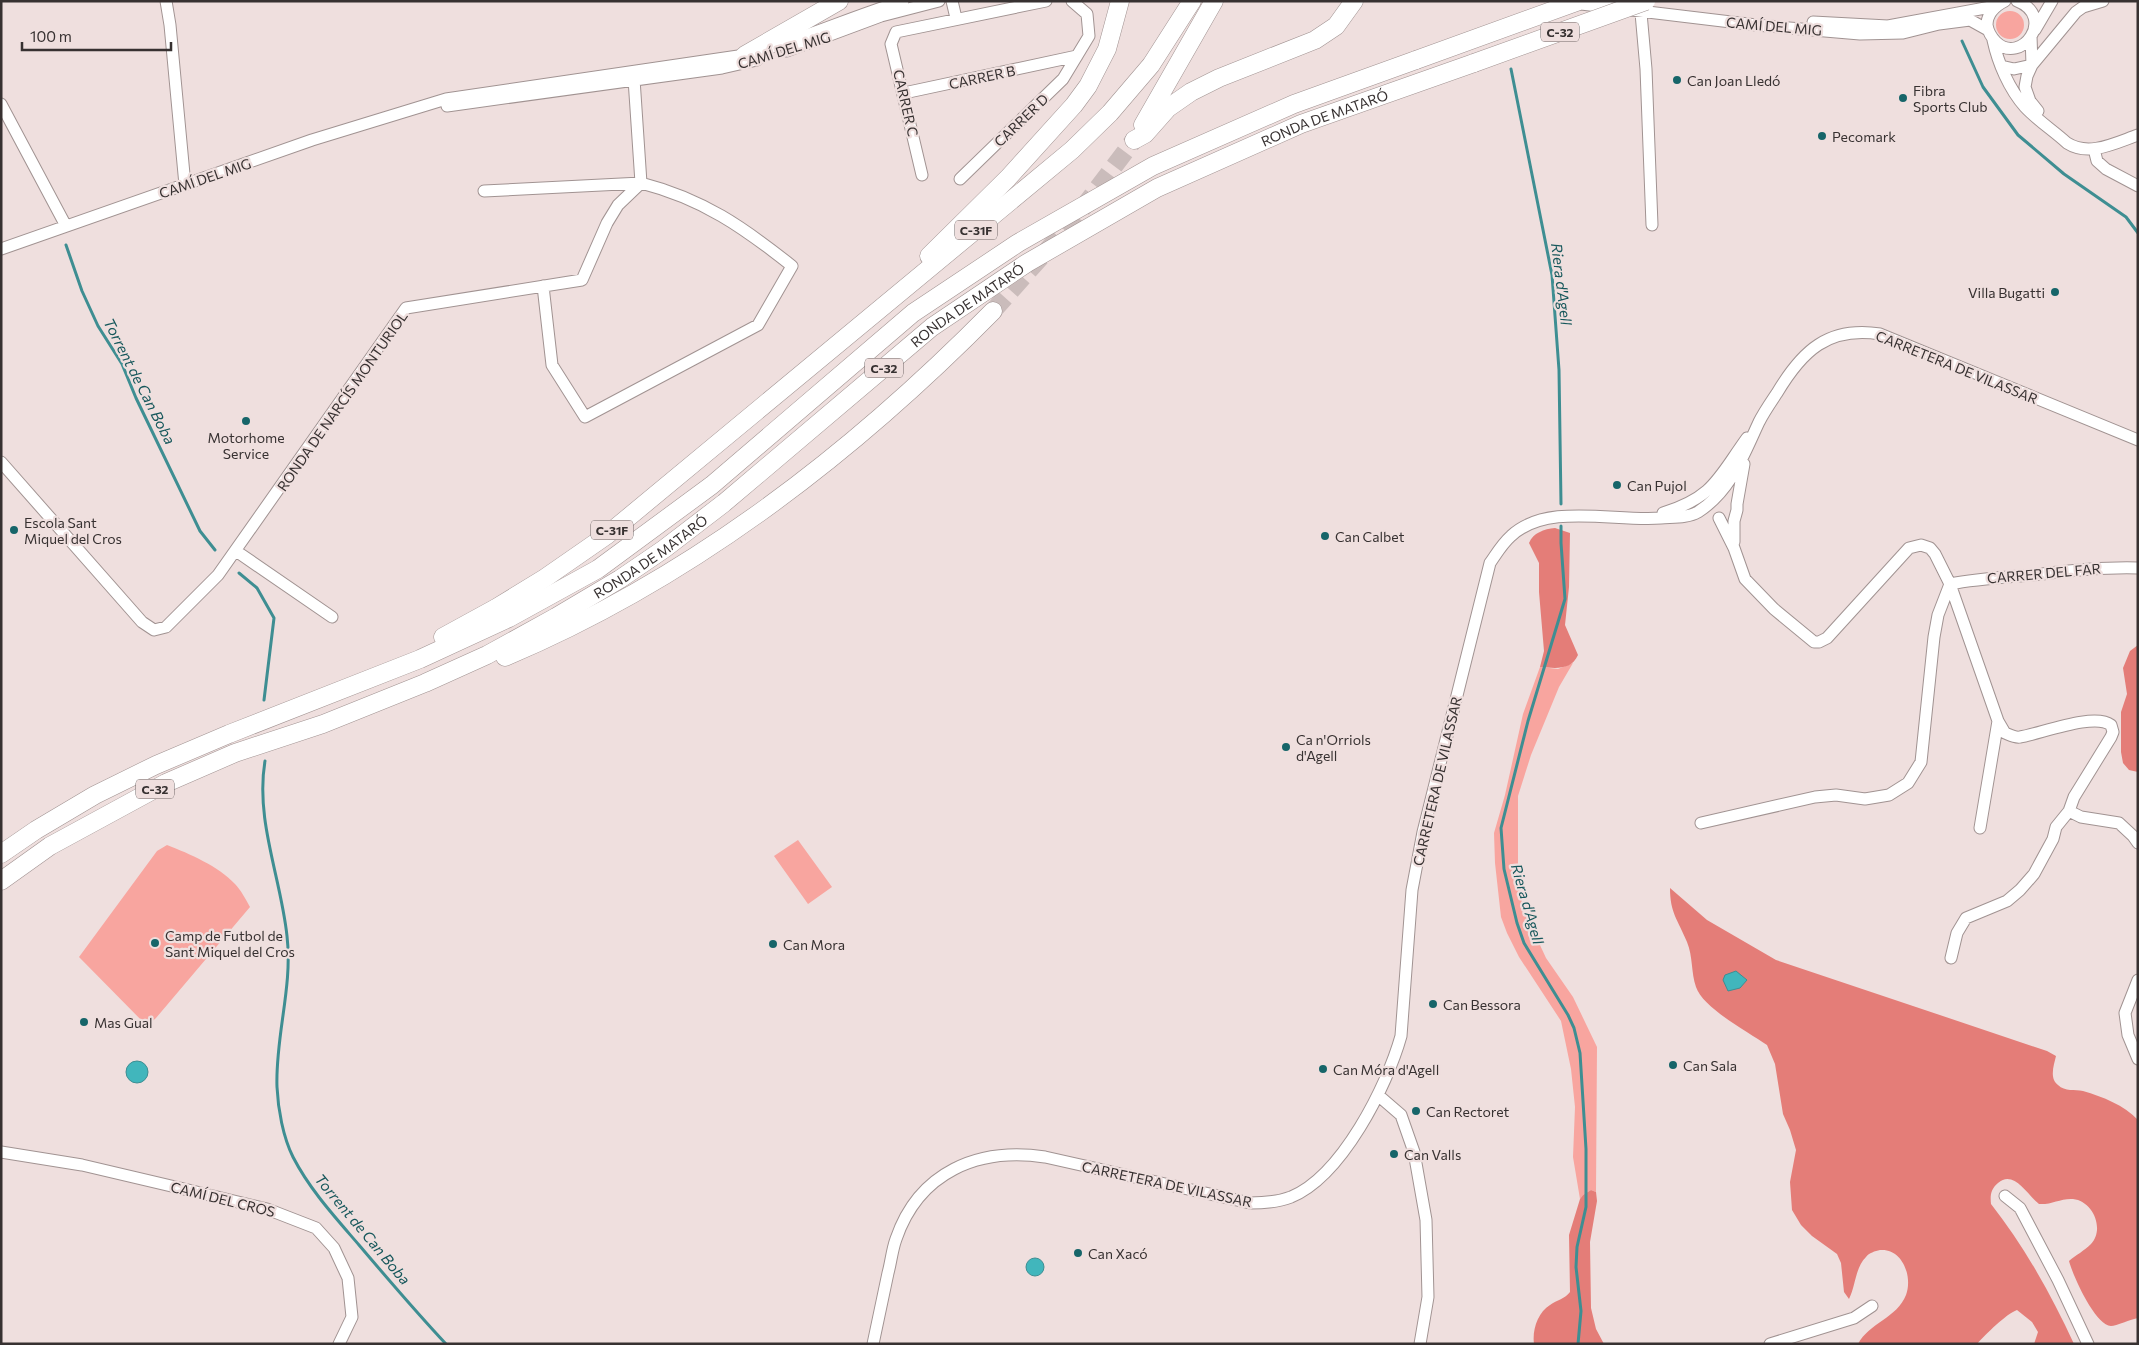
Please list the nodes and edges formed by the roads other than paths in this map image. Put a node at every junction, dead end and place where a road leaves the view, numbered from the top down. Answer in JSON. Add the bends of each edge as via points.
{"nodes":[{"id":1,"x":166,"y":1,"type":"edge"},
{"id":2,"x":839,"y":1,"type":"edge"},
{"id":3,"x":903,"y":1,"type":"edge"},
{"id":4,"x":952,"y":1,"type":"edge"},
{"id":5,"x":1046,"y":1,"type":"edge"},
{"id":6,"x":1072,"y":1,"type":"edge"},
{"id":7,"x":1110,"y":1,"type":"edge"},
{"id":8,"x":1120,"y":1,"type":"edge"},
{"id":9,"x":1192,"y":1,"type":"edge"},
{"id":10,"x":1214,"y":1,"type":"edge"},
{"id":11,"x":1354,"y":1,"type":"edge"},
{"id":12,"x":1556,"y":1,"type":"edge"},
{"id":13,"x":1579,"y":1,"type":"edge"},
{"id":14,"x":1613,"y":1,"type":"edge"},
{"id":15,"x":2017,"y":1,"type":"edge"},
{"id":16,"x":2052,"y":1,"type":"edge"},
{"id":17,"x":2103,"y":1,"type":"edge"},
{"id":18,"x":928,"y":2,"type":"edge"},
{"id":19,"x":2000,"y":3,"type":"edge"},
{"id":20,"x":1643,"y":7,"type":"edge"},
{"id":21,"x":1342,"y":9,"type":"edge"},
{"id":22,"x":865,"y":13,"type":"junction"},
{"id":23,"x":956,"y":18,"type":"junction"},
{"id":24,"x":933,"y":23,"type":"junction"},
{"id":25,"x":1113,"y":29,"type":"junction"},
{"id":26,"x":2033,"y":34,"type":"junction"},
{"id":27,"x":1991,"y":35,"type":"junction"},
{"id":28,"x":745,"y":55,"type":"junction"},
{"id":29,"x":1077,"y":56,"type":"junction"},
{"id":30,"x":1060,"y":61,"type":"junction"},
{"id":31,"x":2032,"y":65,"type":"junction"},
{"id":32,"x":2002,"y":66,"type":"junction"},
{"id":33,"x":679,"y":69,"type":"junction"},
{"id":34,"x":1067,"y":72,"type":"junction"},
{"id":35,"x":634,"y":79,"type":"junction"},
{"id":36,"x":540,"y":84,"type":"junction"},
{"id":37,"x":904,"y":94,"type":"junction"},
{"id":38,"x":1,"y":104,"type":"edge"},
{"id":39,"x":410,"y":111,"type":"junction"},
{"id":40,"x":2047,"y":125,"type":"junction"},
{"id":41,"x":2138,"y":135,"type":"edge"},
{"id":42,"x":2094,"y":149,"type":"junction"},
{"id":43,"x":922,"y":175,"type":"dead end"},
{"id":44,"x":960,"y":179,"type":"dead end"},
{"id":45,"x":642,"y":183,"type":"junction"},
{"id":46,"x":185,"y":185,"type":"junction"},
{"id":47,"x":2138,"y":186,"type":"edge"},
{"id":48,"x":484,"y":190,"type":"dead end"},
{"id":49,"x":1652,"y":225,"type":"dead end"},
{"id":50,"x":66,"y":226,"type":"junction"},
{"id":51,"x":1,"y":249,"type":"edge"},
{"id":52,"x":544,"y":286,"type":"junction"},
{"id":53,"x":880,"y":310,"type":"junction"},
{"id":54,"x":993,"y":310,"type":"tunnel mouth"},
{"id":55,"x":2138,"y":440,"type":"edge"},
{"id":56,"x":1743,"y":450,"type":"junction"},
{"id":57,"x":2,"y":465,"type":"edge"},
{"id":58,"x":1714,"y":509,"type":"junction"},
{"id":59,"x":1736,"y":509,"type":"junction"},
{"id":60,"x":1670,"y":511,"type":"junction"},
{"id":61,"x":1639,"y":520,"type":"junction"},
{"id":62,"x":1734,"y":548,"type":"junction"},
{"id":63,"x":236,"y":550,"type":"junction"},
{"id":64,"x":2138,"y":568,"type":"edge"},
{"id":65,"x":1950,"y":584,"type":"junction"},
{"id":66,"x":332,"y":617,"type":"dead end"},
{"id":67,"x":487,"y":655,"type":"junction"},
{"id":68,"x":420,"y":659,"type":"junction"},
{"id":69,"x":1998,"y":721,"type":"junction"},
{"id":70,"x":2069,"y":811,"type":"junction"},
{"id":71,"x":1701,"y":823,"type":"dead end"},
{"id":72,"x":1980,"y":828,"type":"dead end"},
{"id":73,"x":2138,"y":843,"type":"edge"},
{"id":74,"x":1,"y":854,"type":"edge"},
{"id":75,"x":1,"y":881,"type":"edge"},
{"id":76,"x":1952,"y":958,"type":"dead end"},
{"id":77,"x":2138,"y":980,"type":"edge"},
{"id":78,"x":2138,"y":1059,"type":"edge"},
{"id":79,"x":1379,"y":1096,"type":"junction"},
{"id":80,"x":1,"y":1152,"type":"edge"},
{"id":81,"x":2005,"y":1196,"type":"dead end"},
{"id":82,"x":1872,"y":1306,"type":"dead end"},
{"id":83,"x":339,"y":1344,"type":"edge"},
{"id":84,"x":873,"y":1344,"type":"edge"},
{"id":85,"x":1420,"y":1344,"type":"edge"},
{"id":86,"x":1770,"y":1344,"type":"edge"},
{"id":87,"x":2088,"y":1344,"type":"edge"}],
"edges":[{"from":1,"to":46,"type":"street"},
{"from":2,"to":28,"type":"highway"},
{"from":3,"to":22,"type":"street","name":"CAMÍ DEL MIG"},
{"from":4,"to":23,"type":"street"},
{"from":5,"to":23,"type":"street"},
{"from":6,"to":29,"type":"street","name":"CARRER D","via":[[1087,14],[1089,36]]},
{"from":7,"to":25,"type":"highway"},
{"from":8,"to":25,"type":"highway"},
{"from":9,"to":53,"type":"highway","number":"C-31F","via":[[1151,65],[1110,113],[1072,150]]},
{"from":10,"to":21,"type":"highway","via":[[1134,140],[1145,134],[1168,108],[1191,92],[1315,40],[1336,26]]},
{"from":11,"to":21,"type":"highway"},
{"from":12,"to":20,"type":"street","name":"CAMÍ DEL MIG"},
{"from":13,"to":68,"type":"highway","name":"RONDA DE MATARÓ","number":"C-32","bridge":true,"via":[[1294,104],[1153,166],[1018,243],[914,314],[712,485],[598,569],[509,618]]},
{"from":14,"to":19,"type":"street","name":"CAMÍ DEL MIG","via":[[1756,18],[1888,26]]},
{"from":15,"to":26,"type":"street","via":[[2025,4],[2034,16]]},
{"from":16,"to":26,"type":"street"},
{"from":17,"to":31,"type":"street","via":[[2076,12]]},
{"from":18,"to":22,"type":"street","name":"CAMÍ DEL MIG"},
{"from":18,"to":24,"type":"street"},
{"from":18,"to":33,"type":"street","name":"CAMÍ DEL MIG","via":[[748,63]]},
{"from":19,"to":27,"type":"street","via":[[1988,18]]},
{"from":20,"to":27,"type":"street","name":"CAMÍ DEL MIG","via":[[1796,29],[1860,34],[1903,33],[1970,20]]},
{"from":20,"to":49,"type":"street"},
{"from":20,"to":67,"type":"highway","name":"RONDA DE MATARÓ","number":"C-32","bridge":true,"via":[[1301,124],[1157,188],[1027,263],[932,327],[724,503],[664,549],[556,618]]},
{"from":22,"to":28,"type":"street","name":"CAMÍ DEL MIG","via":[[775,48]]},
{"from":23,"to":24,"type":"street"},
{"from":24,"to":37,"type":"street","name":"CARRER C","via":[[896,32],[891,44]]},
{"from":25,"to":53,"type":"highway","via":[[1097,70],[1074,105],[1008,178],[885,300]]},
{"from":26,"to":27,"type":"street","name":"CAMÍ DEL MIG","via":[[2013,48],[1999,44]]},
{"from":26,"to":31,"type":"street"},
{"from":27,"to":32,"type":"street"},
{"from":28,"to":33,"type":"street","name":"CAMÍ DEL MIG","via":[[734,61]]},
{"from":29,"to":30,"type":"street","name":"CARRER B"},
{"from":29,"to":34,"type":"street","name":"CARRER D"},
{"from":30,"to":34,"type":"street"},
{"from":30,"to":37,"type":"street","name":"CARRER B"},
{"from":31,"to":32,"type":"street","via":[[2014,69]]},
{"from":31,"to":40,"type":"street","via":[[2026,87],[2030,101]]},
{"from":32,"to":40,"type":"street","via":[[2025,107]]},
{"from":33,"to":35,"type":"street","name":"CAMÍ DEL MIG"},
{"from":33,"to":36,"type":"street","name":"CAMÍ DEL MIG"},
{"from":34,"to":44,"type":"street","name":"CARRER D"},
{"from":35,"to":36,"type":"street","name":"CAMÍ DEL MIG","via":[[626,76]]},
{"from":35,"to":39,"type":"street","name":"CAMÍ DEL MIG"},
{"from":35,"to":45,"type":"street"},
{"from":36,"to":39,"type":"street","name":"CAMÍ DEL MIG","via":[[446,99]]},
{"from":37,"to":43,"type":"street","name":"CARRER C"},
{"from":38,"to":50,"type":"street"},
{"from":39,"to":46,"type":"street","name":"CAMÍ DEL MIG","via":[[312,140]]},
{"from":40,"to":42,"type":"street","via":[[2074,148]]},
{"from":41,"to":42,"type":"street"},
{"from":42,"to":47,"type":"street","via":[[2097,161],[2106,169]]},
{"from":45,"to":48,"type":"street"},
{"from":45,"to":52,"type":"street","name":"RONDA DE NARCÍS MONTURIOL","via":[[618,205],[582,280]]},
{"from":45,"to":52,"type":"street","via":[[701,204],[748,231],[792,266],[758,325],[585,417],[552,366]]},
{"from":46,"to":50,"type":"street","name":"CAMÍ DEL MIG"},
{"from":50,"to":51,"type":"street","name":"CAMÍ DEL MIG"},
{"from":52,"to":63,"type":"street","name":"RONDA DE NARCÍS MONTURIOL","via":[[406,308]]},
{"from":53,"to":68,"type":"highway","number":"C-31F","via":[[606,535],[545,578],[433,643]]},
{"from":54,"to":67,"type":"highway","via":[[896,403],[765,509],[616,603],[502,658]]},
{"from":55,"to":56,"type":"street","name":"CARRETERA DE VILASSAR","via":[[1924,351],[1880,334],[1862,331],[1842,333],[1809,351],[1791,369]]},
{"from":56,"to":58,"type":"street","name":"CARRETERA DE VILASSAR"},
{"from":56,"to":59,"type":"street"},
{"from":56,"to":60,"type":"street","via":[[1714,486],[1683,507]]},
{"from":57,"to":63,"type":"street","name":"RONDA DE NARCÍS MONTURIOL","via":[[142,622],[154,630],[166,627],[199,595]]},
{"from":58,"to":59,"type":"street","via":[[1720,498]]},
{"from":58,"to":59,"type":"street","via":[[1725,520],[1731,519]]},
{"from":58,"to":60,"type":"street"},
{"from":58,"to":61,"type":"street","name":"CARRETERA DE VILASSAR","via":[[1687,516]]},
{"from":58,"to":62,"type":"street"},
{"from":59,"to":62,"type":"street"},
{"from":60,"to":61,"type":"street"},
{"from":61,"to":79,"type":"street","name":"CARRETERA DE VILASSAR","via":[[1546,517],[1512,535],[1490,563],[1423,832],[1412,890],[1401,1036]]},
{"from":62,"to":65,"type":"street","via":[[1746,579],[1774,609],[1814,642],[1827,638],[1909,548],[1921,545],[1930,548]]},
{"from":63,"to":66,"type":"street"},
{"from":64,"to":65,"type":"street","name":"CARRER DEL FAR","via":[[2078,570]]},
{"from":65,"to":69,"type":"street"},
{"from":65,"to":71,"type":"street","via":[[1938,615],[1934,637],[1921,762],[1908,783],[1889,795],[1865,799],[1836,795],[1815,797]]},
{"from":67,"to":75,"type":"highway","name":"RONDA DE MATARÓ","number":"C-32","via":[[323,724],[235,753],[166,783],[50,846]]},
{"from":68,"to":74,"type":"highway","name":"RONDA DE MATARÓ","number":"C-32","via":[[229,734],[95,795]]},
{"from":69,"to":70,"type":"street","via":[[2005,733],[2019,737],[2056,726],[2102,721],[2111,725],[2111,737],[2074,796]]},
{"from":69,"to":72,"type":"street"},
{"from":70,"to":73,"type":"street","via":[[2081,817],[2119,823]]},
{"from":70,"to":76,"type":"street","via":[[2056,827],[2034,874],[2020,890],[2007,901],[1966,918],[1957,933]]},
{"from":77,"to":78,"type":"street","via":[[2125,1013],[2128,1035]]},
{"from":79,"to":84,"type":"street","name":"CARRETERA DE VILASSAR","via":[[1326,1173],[1309,1188],[1270,1203],[1210,1196],[1022,1154],[974,1160],[951,1170],[933,1182],[904,1219],[896,1240]]},
{"from":79,"to":85,"type":"street","via":[[1401,1115],[1414,1152],[1426,1220],[1428,1297]]},
{"from":80,"to":83,"type":"street","name":"CAMÍ DEL CROS","via":[[82,1165],[193,1191],[267,1209],[316,1228],[334,1248],[348,1278],[352,1317]]},
{"from":81,"to":87,"type":"street","via":[[2020,1208]]},
{"from":82,"to":86,"type":"street","via":[[1854,1318]]}]}
